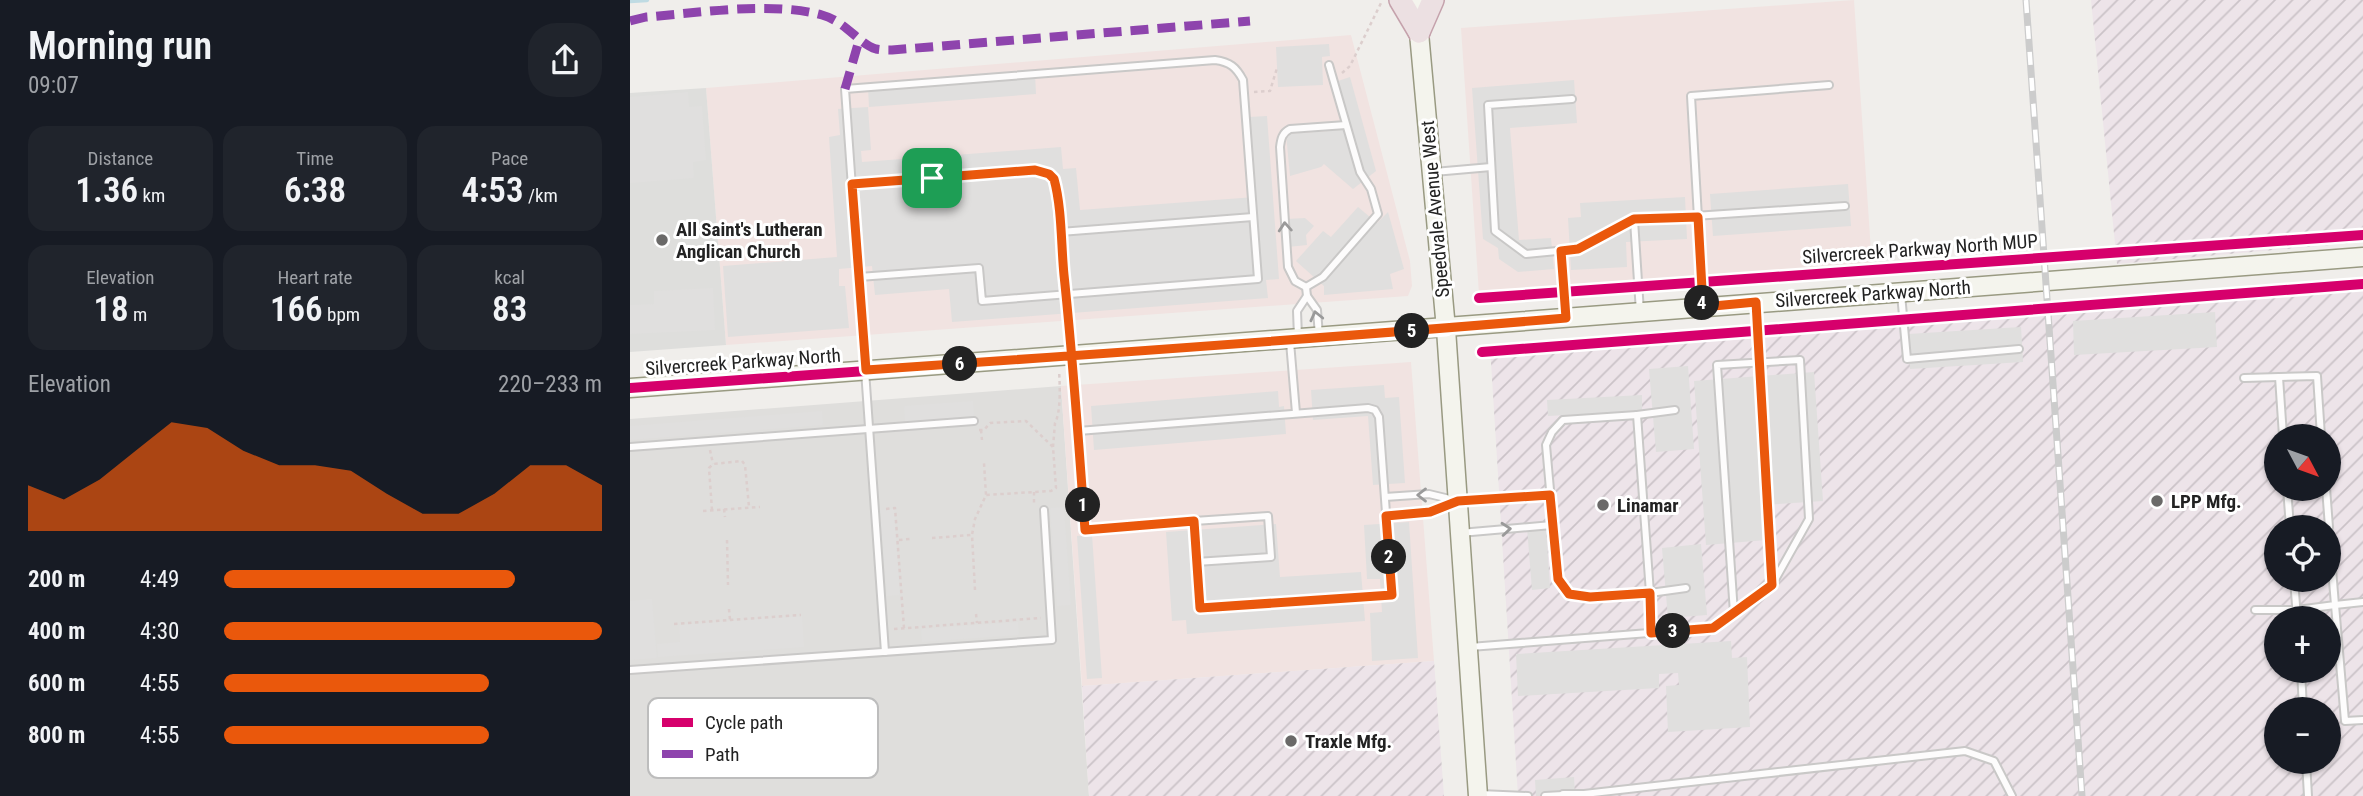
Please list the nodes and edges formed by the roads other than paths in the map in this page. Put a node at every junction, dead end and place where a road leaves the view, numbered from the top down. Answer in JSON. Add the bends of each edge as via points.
{"nodes":[{"id":1,"x":1400,"y":0,"type":"edge"},
{"id":2,"x":1416,"y":0,"type":"edge"},
{"id":3,"x":1433,"y":0,"type":"edge"},
{"id":4,"x":1419,"y":32,"type":"junction"},
{"id":5,"x":1329,"y":65,"type":"dead end"},
{"id":6,"x":1829,"y":85,"type":"dead end"},
{"id":7,"x":1572,"y":99,"type":"dead end"},
{"id":8,"x":1346,"y":125,"type":"junction"},
{"id":9,"x":1491,"y":167,"type":"junction"},
{"id":10,"x":1433,"y":173,"type":"junction"},
{"id":11,"x":852,"y":184,"type":"junction"},
{"id":12,"x":1845,"y":206,"type":"dead end"},
{"id":13,"x":1253,"y":217,"type":"junction"},
{"id":14,"x":1698,"y":217,"type":"junction"},
{"id":15,"x":1634,"y":219,"type":"junction"},
{"id":16,"x":1060,"y":232,"type":"junction"},
{"id":17,"x":1561,"y":251,"type":"junction"},
{"id":18,"x":2363,"y":257,"type":"edge"},
{"id":19,"x":859,"y":277,"type":"junction"},
{"id":20,"x":1306,"y":287,"type":"junction"},
{"id":21,"x":1901,"y":292,"type":"junction"},
{"id":22,"x":1066,"y":293,"type":"junction"},
{"id":23,"x":1307,"y":296,"type":"junction"},
{"id":24,"x":1756,"y":302,"type":"junction"},
{"id":25,"x":1703,"y":307,"type":"junction"},
{"id":26,"x":1640,"y":312,"type":"junction"},
{"id":27,"x":1566,"y":318,"type":"junction"},
{"id":28,"x":1446,"y":328,"type":"junction"},
{"id":29,"x":1319,"y":337,"type":"junction"},
{"id":30,"x":1294,"y":340,"type":"junction"},
{"id":31,"x":2019,"y":349,"type":"dead end"},
{"id":32,"x":1065,"y":357,"type":"junction"},
{"id":33,"x":1759,"y":362,"type":"junction"},
{"id":34,"x":866,"y":370,"type":"junction"},
{"id":35,"x":2244,"y":377,"type":"dead end"},
{"id":36,"x":2278,"y":377,"type":"junction"},
{"id":37,"x":630,"y":388,"type":"edge"},
{"id":38,"x":1675,"y":410,"type":"dead end"},
{"id":39,"x":1296,"y":413,"type":"junction"},
{"id":40,"x":1637,"y":415,"type":"junction"},
{"id":41,"x":974,"y":421,"type":"dead end"},
{"id":42,"x":2282,"y":424,"type":"edge"},
{"id":43,"x":2320,"y":424,"type":"edge"},
{"id":44,"x":869,"y":429,"type":"junction"},
{"id":45,"x":1078,"y":431,"type":"junction"},
{"id":46,"x":630,"y":447,"type":"edge"},
{"id":47,"x":1550,"y":495,"type":"junction"},
{"id":48,"x":1385,"y":497,"type":"junction"},
{"id":49,"x":1458,"y":501,"type":"junction"},
{"id":50,"x":1044,"y":510,"type":"dead end"},
{"id":51,"x":1386,"y":516,"type":"junction"},
{"id":52,"x":1194,"y":521,"type":"junction"},
{"id":53,"x":1552,"y":525,"type":"junction"},
{"id":54,"x":1460,"y":533,"type":"junction"},
{"id":55,"x":1196,"y":562,"type":"junction"},
{"id":56,"x":1772,"y":585,"type":"junction"},
{"id":57,"x":1686,"y":589,"type":"dead end"},
{"id":58,"x":2334,"y":592,"type":"edge"},
{"id":59,"x":1650,"y":593,"type":"junction"},
{"id":60,"x":2363,"y":602,"type":"edge"},
{"id":61,"x":2335,"y":606,"type":"joint"},
{"id":62,"x":2255,"y":610,"type":"dead end"},
{"id":63,"x":2264,"y":611,"type":"edge"},
{"id":64,"x":1734,"y":613,"type":"junction"},
{"id":65,"x":1651,"y":633,"type":"junction"},
{"id":66,"x":1468,"y":648,"type":"junction"},
{"id":67,"x":885,"y":652,"type":"junction"},
{"id":68,"x":630,"y":670,"type":"edge"},
{"id":69,"x":2341,"y":675,"type":"edge"},
{"id":70,"x":2363,"y":720,"type":"edge"},
{"id":71,"x":2307,"y":774,"type":"edge"},
{"id":72,"x":1478,"y":795,"type":"edge"},
{"id":73,"x":1563,"y":795,"type":"edge"},
{"id":74,"x":1528,"y":796,"type":"edge"},
{"id":75,"x":1545,"y":796,"type":"edge"},
{"id":76,"x":2012,"y":796,"type":"edge"},
{"id":77,"x":2308,"y":796,"type":"edge"}],
"edges":[{"from":1,"to":4,"type":"highway"},
{"from":2,"to":4,"type":"main road","name":"Speedvale Avenue West"},
{"from":3,"to":4,"type":"highway"},
{"from":4,"to":10,"type":"main road","name":"Speedvale Avenue West"},
{"from":5,"to":8,"type":"lane"},
{"from":6,"to":14,"type":"lane","via":[[1691,96]]},
{"from":7,"to":9,"type":"lane","via":[[1488,105]]},
{"from":8,"to":20,"type":"lane","via":[[1378,214],[1323,277]]},
{"from":20,"to":8,"type":"lane","one_way":true,"via":[[1295,281],[1288,267],[1281,139],[1285,131]]},
{"from":9,"to":10,"type":"lane"},
{"from":9,"to":17,"type":"lane","via":[[1495,231],[1526,254]]},
{"from":10,"to":28,"type":"main road","name":"Speedvale Avenue West"},
{"from":11,"to":13,"type":"lane","via":[[845,89],[1228,61],[1243,80]]},
{"from":11,"to":16,"type":"lane","via":[[1042,171],[1054,179]]},
{"from":11,"to":19,"type":"lane"},
{"from":12,"to":14,"type":"lane"},
{"from":13,"to":16,"type":"lane"},
{"from":13,"to":22,"type":"lane","via":[[1258,279]]},
{"from":14,"to":15,"type":"lane"},
{"from":14,"to":25,"type":"lane"},
{"from":15,"to":17,"type":"lane","via":[[1578,249]]},
{"from":15,"to":26,"type":"lane"},
{"from":16,"to":22,"type":"lane"},
{"from":17,"to":27,"type":"lane"},
{"from":18,"to":21,"type":"main road","name":"Silvercreek Parkway North"},
{"from":19,"to":22,"type":"lane","via":[[979,268],[982,301]]},
{"from":19,"to":34,"type":"lane"},
{"from":20,"to":23,"type":"lane"},
{"from":21,"to":24,"type":"main road","name":"Silvercreek Parkway North"},
{"from":21,"to":31,"type":"lane","via":[[1907,359]]},
{"from":22,"to":32,"type":"lane"},
{"from":29,"to":23,"type":"lane","one_way":true,"via":[[1317,310]]},
{"from":23,"to":30,"type":"lane","via":[[1297,311]]},
{"from":24,"to":25,"type":"main road","name":"Silvercreek Parkway North"},
{"from":24,"to":33,"type":"lane"},
{"from":25,"to":26,"type":"main road","name":"Silvercreek Parkway North"},
{"from":26,"to":27,"type":"main road","name":"Silvercreek Parkway North"},
{"from":27,"to":28,"type":"main road","name":"Silvercreek Parkway North"},
{"from":28,"to":29,"type":"main road","name":"Silvercreek Parkway North"},
{"from":28,"to":49,"type":"main road","name":"Speedvale Avenue West"},
{"from":29,"to":30,"type":"main road","name":"Silvercreek Parkway North"},
{"from":30,"to":32,"type":"main road","name":"Silvercreek Parkway North"},
{"from":30,"to":39,"type":"lane"},
{"from":32,"to":34,"type":"main road","name":"Silvercreek Parkway North"},
{"from":32,"to":45,"type":"lane"},
{"from":33,"to":56,"type":"lane"},
{"from":33,"to":56,"type":"lane","via":[[1800,360],[1809,519]]},
{"from":33,"to":64,"type":"lane","via":[[1717,365]]},
{"from":34,"to":37,"type":"main road","name":"Silvercreek Parkway North"},
{"from":34,"to":44,"type":"lane"},
{"from":35,"to":36,"type":"lane"},
{"from":36,"to":42,"type":"lane"},
{"from":36,"to":43,"type":"lane","via":[[2316,376]]},
{"from":38,"to":40,"type":"lane"},
{"from":39,"to":45,"type":"lane"},
{"from":39,"to":48,"type":"lane","via":[[1375,410]]},
{"from":40,"to":47,"type":"lane","via":[[1563,420],[1546,445]]},
{"from":40,"to":59,"type":"lane"},
{"from":41,"to":44,"type":"lane"},
{"from":44,"to":46,"type":"lane"},
{"from":44,"to":67,"type":"lane"},
{"from":45,"to":52,"type":"lane","via":[[1085,530]]},
{"from":47,"to":49,"type":"lane"},
{"from":47,"to":53,"type":"lane"},
{"from":49,"to":48,"type":"lane","one_way":true,"via":[[1429,494]]},
{"from":48,"to":51,"type":"lane"},
{"from":49,"to":51,"type":"lane","via":[[1430,512]]},
{"from":49,"to":54,"type":"main road","name":"Speedvale Avenue West"},
{"from":50,"to":67,"type":"lane","via":[[1052,640]]},
{"from":51,"to":55,"type":"lane","via":[[1392,595],[1200,608]]},
{"from":52,"to":55,"type":"lane"},
{"from":52,"to":55,"type":"lane","via":[[1268,516],[1271,557]]},
{"from":54,"to":53,"type":"lane","one_way":true},
{"from":53,"to":59,"type":"lane","via":[[1558,579],[1569,594]]},
{"from":54,"to":66,"type":"main road","name":"Speedvale Avenue West"},
{"from":56,"to":64,"type":"lane"},
{"from":57,"to":59,"type":"lane"},
{"from":58,"to":61,"type":"lane"},
{"from":59,"to":65,"type":"lane"},
{"from":60,"to":61,"type":"lane"},
{"from":62,"to":63,"type":"lane"},
{"from":64,"to":65,"type":"lane","via":[[1713,628]]},
{"from":65,"to":66,"type":"lane"},
{"from":66,"to":72,"type":"main road","name":"Speedvale Avenue West"},
{"from":67,"to":68,"type":"lane"},
{"from":69,"to":70,"type":"lane","via":[[2345,721]]},
{"from":71,"to":77,"type":"lane"},
{"from":72,"to":74,"type":"lane"},
{"from":73,"to":75,"type":"lane"},
{"from":73,"to":76,"type":"lane","via":[[1965,751],[1994,761]]}]}
